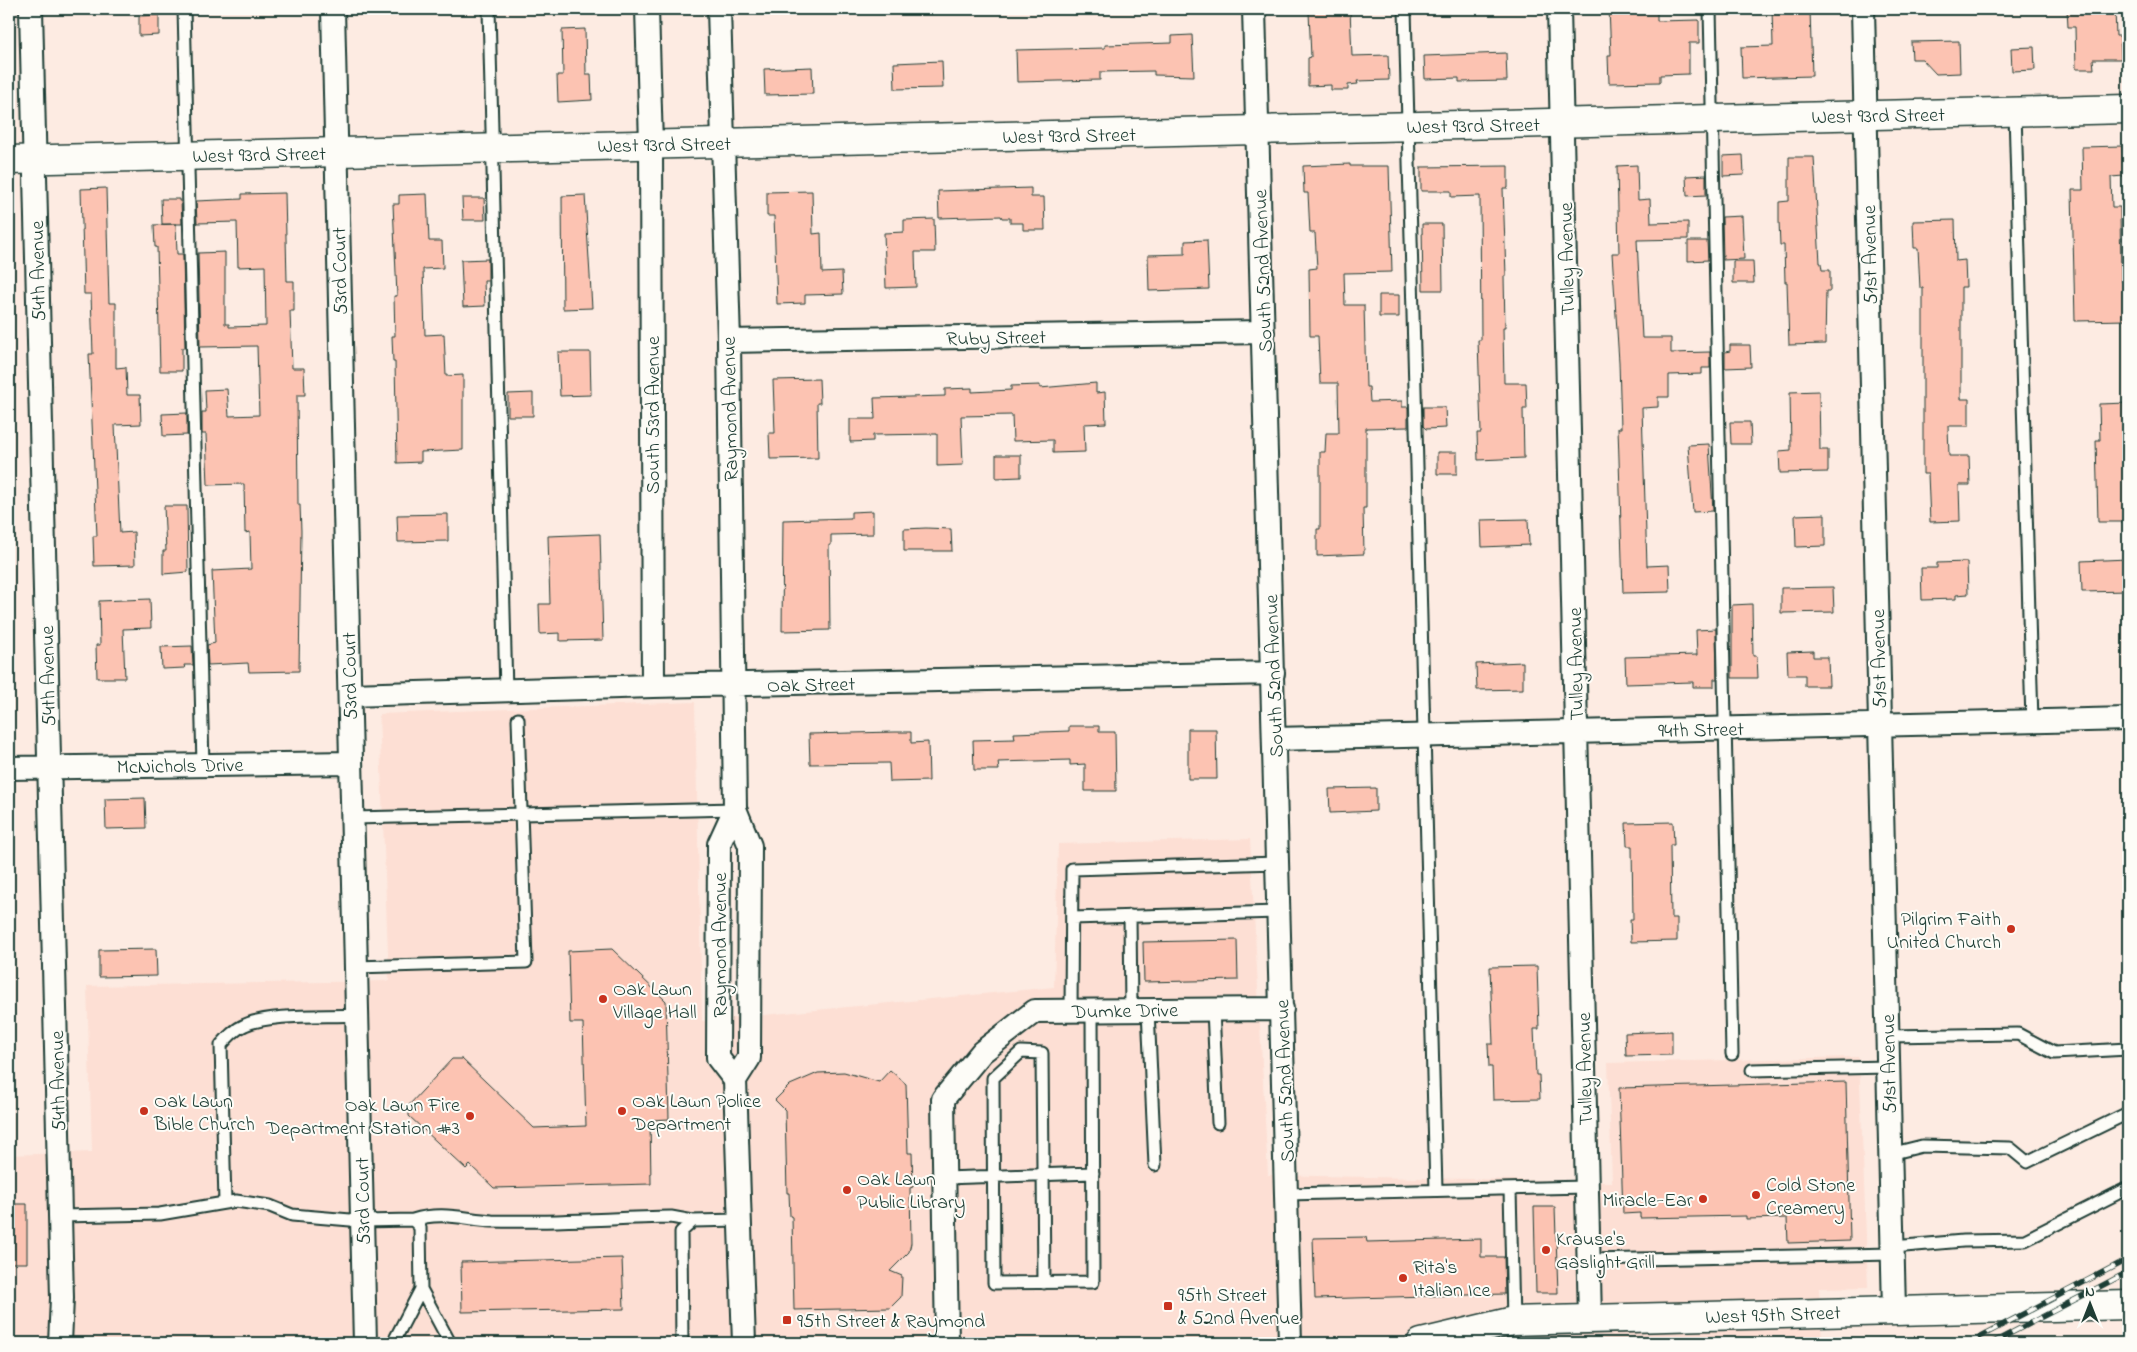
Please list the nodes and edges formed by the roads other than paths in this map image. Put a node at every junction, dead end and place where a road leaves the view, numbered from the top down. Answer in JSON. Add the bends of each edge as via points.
{"nodes":[{"id":1,"x":31,"y":9,"type":"edge"},
{"id":2,"x":184,"y":9,"type":"edge"},
{"id":3,"x":333,"y":9,"type":"edge"},
{"id":4,"x":489,"y":9,"type":"edge"},
{"id":5,"x":647,"y":9,"type":"edge"},
{"id":6,"x":719,"y":9,"type":"edge"},
{"id":7,"x":1254,"y":9,"type":"edge"},
{"id":8,"x":1405,"y":9,"type":"edge"},
{"id":9,"x":1560,"y":9,"type":"edge"},
{"id":10,"x":1710,"y":9,"type":"edge"},
{"id":11,"x":1863,"y":9,"type":"edge"},
{"id":12,"x":2128,"y":109,"type":"edge"},
{"id":13,"x":2015,"y":112,"type":"junction"},
{"id":14,"x":1865,"y":116,"type":"junction"},
{"id":15,"x":1713,"y":119,"type":"junction"},
{"id":16,"x":1562,"y":123,"type":"junction"},
{"id":17,"x":1408,"y":126,"type":"junction"},
{"id":18,"x":1258,"y":130,"type":"junction"},
{"id":19,"x":723,"y":143,"type":"junction"},
{"id":20,"x":651,"y":144,"type":"junction"},
{"id":21,"x":492,"y":148,"type":"junction"},
{"id":22,"x":337,"y":152,"type":"junction"},
{"id":23,"x":188,"y":156,"type":"junction"},
{"id":24,"x":22,"y":160,"type":"edge"},
{"id":25,"x":1263,"y":332,"type":"junction"},
{"id":26,"x":729,"y":341,"type":"junction"},
{"id":27,"x":1273,"y":673,"type":"junction"},
{"id":28,"x":652,"y":686,"type":"junction"},
{"id":29,"x":733,"y":686,"type":"junction"},
{"id":30,"x":506,"y":692,"type":"junction"},
{"id":31,"x":350,"y":695,"type":"junction"},
{"id":32,"x":518,"y":718,"type":"dead end"},
{"id":33,"x":2128,"y":719,"type":"edge"},
{"id":34,"x":2032,"y":722,"type":"junction"},
{"id":35,"x":1880,"y":726,"type":"junction"},
{"id":36,"x":1724,"y":728,"type":"junction"},
{"id":37,"x":1577,"y":732,"type":"junction"},
{"id":38,"x":1424,"y":735,"type":"junction"},
{"id":39,"x":1274,"y":739,"type":"junction"},
{"id":40,"x":351,"y":763,"type":"junction"},
{"id":41,"x":202,"y":764,"type":"junction"},
{"id":42,"x":9,"y":768,"type":"edge"},
{"id":43,"x":50,"y":768,"type":"junction"},
{"id":44,"x":735,"y":809,"type":"junction"},
{"id":45,"x":522,"y":814,"type":"junction"},
{"id":46,"x":352,"y":818,"type":"junction"},
{"id":47,"x":1278,"y":863,"type":"junction"},
{"id":48,"x":1279,"y":912,"type":"junction"},
{"id":49,"x":1130,"y":916,"type":"junction"},
{"id":50,"x":1072,"y":918,"type":"junction"},
{"id":51,"x":356,"y":967,"type":"junction"},
{"id":52,"x":1213,"y":1009,"type":"junction"},
{"id":53,"x":1282,"y":1009,"type":"junction"},
{"id":54,"x":1139,"y":1010,"type":"junction"},
{"id":55,"x":1082,"y":1011,"type":"junction"},
{"id":56,"x":357,"y":1015,"type":"junction"},
{"id":57,"x":1887,"y":1036,"type":"junction"},
{"id":58,"x":2128,"y":1049,"type":"edge"},
{"id":59,"x":1732,"y":1054,"type":"dead end"},
{"id":60,"x":1888,"y":1067,"type":"junction"},
{"id":61,"x":1752,"y":1070,"type":"dead end"},
{"id":62,"x":735,"y":1080,"type":"junction"},
{"id":63,"x":2128,"y":1113,"type":"edge"},
{"id":64,"x":1218,"y":1123,"type":"dead end"},
{"id":65,"x":1890,"y":1154,"type":"junction"},
{"id":66,"x":1155,"y":1165,"type":"dead end"},
{"id":67,"x":1093,"y":1173,"type":"junction"},
{"id":68,"x":1043,"y":1175,"type":"junction"},
{"id":69,"x":994,"y":1177,"type":"junction"},
{"id":70,"x":945,"y":1178,"type":"junction"},
{"id":71,"x":1587,"y":1187,"type":"junction"},
{"id":72,"x":2128,"y":1188,"type":"edge"},
{"id":73,"x":1510,"y":1189,"type":"junction"},
{"id":74,"x":1436,"y":1190,"type":"junction"},
{"id":75,"x":1287,"y":1194,"type":"junction"},
{"id":76,"x":225,"y":1203,"type":"junction"},
{"id":77,"x":60,"y":1216,"type":"junction"},
{"id":78,"x":413,"y":1220,"type":"junction"},
{"id":79,"x":740,"y":1220,"type":"junction"},
{"id":80,"x":362,"y":1221,"type":"junction"},
{"id":81,"x":693,"y":1221,"type":"junction"},
{"id":82,"x":1893,"y":1250,"type":"junction"},
{"id":83,"x":1589,"y":1260,"type":"junction"},
{"id":84,"x":1044,"y":1283,"type":"junction"},
{"id":85,"x":421,"y":1289,"type":"junction"},
{"id":86,"x":2128,"y":1305,"type":"edge"},
{"id":87,"x":1894,"y":1310,"type":"junction"},
{"id":88,"x":1590,"y":1319,"type":"junction"},
{"id":89,"x":1514,"y":1321,"type":"junction"},
{"id":90,"x":60,"y":1343,"type":"edge"},
{"id":91,"x":365,"y":1343,"type":"edge"},
{"id":92,"x":393,"y":1343,"type":"edge"},
{"id":93,"x":450,"y":1343,"type":"edge"},
{"id":94,"x":682,"y":1343,"type":"edge"},
{"id":95,"x":744,"y":1343,"type":"edge"},
{"id":96,"x":947,"y":1343,"type":"edge"},
{"id":97,"x":1290,"y":1343,"type":"edge"},
{"id":98,"x":1421,"y":1343,"type":"edge"}],
"edges":[{"from":1,"to":24,"type":"street","name":"54th Avenue"},
{"from":2,"to":23,"type":"lane"},
{"from":3,"to":22,"type":"street","name":"53rd Court"},
{"from":4,"to":21,"type":"lane"},
{"from":5,"to":20,"type":"street","name":"South 53rd Avenue"},
{"from":6,"to":19,"type":"street","name":"Raymond Avenue"},
{"from":7,"to":18,"type":"street","name":"South 52nd Avenue"},
{"from":8,"to":17,"type":"lane"},
{"from":9,"to":16,"type":"street","name":"Tulley Avenue"},
{"from":10,"to":15,"type":"lane"},
{"from":11,"to":14,"type":"street","name":"51st Avenue"},
{"from":12,"to":13,"type":"main road","name":"West 93rd Street"},
{"from":13,"to":14,"type":"main road","name":"West 93rd Street"},
{"from":13,"to":34,"type":"lane"},
{"from":14,"to":15,"type":"main road","name":"West 93rd Street"},
{"from":14,"to":35,"type":"street","name":"51st Avenue"},
{"from":15,"to":16,"type":"main road","name":"West 93rd Street"},
{"from":15,"to":36,"type":"lane"},
{"from":16,"to":17,"type":"main road","name":"West 93rd Street"},
{"from":16,"to":37,"type":"street","name":"Tulley Avenue"},
{"from":17,"to":18,"type":"main road","name":"West 93rd Street"},
{"from":17,"to":38,"type":"lane"},
{"from":18,"to":19,"type":"main road","name":"West 93rd Street"},
{"from":18,"to":25,"type":"street","name":"South 52nd Avenue"},
{"from":19,"to":20,"type":"main road","name":"West 93rd Street"},
{"from":19,"to":26,"type":"street","name":"Raymond Avenue"},
{"from":20,"to":21,"type":"main road","name":"West 93rd Street"},
{"from":20,"to":28,"type":"street","name":"South 53rd Avenue"},
{"from":21,"to":22,"type":"main road","name":"West 93rd Street"},
{"from":21,"to":30,"type":"lane"},
{"from":22,"to":23,"type":"main road","name":"West 93rd Street"},
{"from":22,"to":31,"type":"street","name":"53rd Court"},
{"from":23,"to":24,"type":"main road","name":"West 93rd Street"},
{"from":23,"to":41,"type":"lane"},
{"from":24,"to":43,"type":"street","name":"54th Avenue"},
{"from":25,"to":26,"type":"street","name":"Ruby Street"},
{"from":25,"to":27,"type":"street","name":"South 52nd Avenue"},
{"from":26,"to":29,"type":"street","name":"Raymond Avenue"},
{"from":27,"to":29,"type":"street","name":"Oak Street"},
{"from":27,"to":39,"type":"street","name":"South 52nd Avenue"},
{"from":28,"to":29,"type":"street","name":"Oak Street"},
{"from":28,"to":30,"type":"street","name":"Oak Street"},
{"from":29,"to":44,"type":"street","name":"Raymond Avenue"},
{"from":30,"to":31,"type":"street","name":"Oak Street"},
{"from":31,"to":40,"type":"street","name":"53rd Court"},
{"from":32,"to":45,"type":"lane"},
{"from":33,"to":34,"type":"street","name":"94th Street"},
{"from":34,"to":35,"type":"street","name":"94th Street"},
{"from":35,"to":36,"type":"street","name":"94th Street"},
{"from":35,"to":57,"type":"street","name":"51st Avenue"},
{"from":36,"to":37,"type":"street","name":"94th Street"},
{"from":36,"to":59,"type":"lane"},
{"from":37,"to":38,"type":"street","name":"94th Street"},
{"from":37,"to":71,"type":"street","name":"Tulley Avenue"},
{"from":38,"to":39,"type":"street","name":"94th Street"},
{"from":38,"to":74,"type":"lane"},
{"from":39,"to":47,"type":"street","name":"South 52nd Avenue"},
{"from":40,"to":41,"type":"street","name":"McNichols Drive"},
{"from":40,"to":46,"type":"street","name":"53rd Court"},
{"from":41,"to":43,"type":"street","name":"McNichols Drive"},
{"from":42,"to":43,"type":"street","name":"McNichols Drive"},
{"from":43,"to":77,"type":"street","name":"54th Avenue"},
{"from":44,"to":45,"type":"lane"},
{"from":44,"to":62,"type":"street","name":"Raymond Avenue","via":[[750,846],[749,1058]]},
{"from":44,"to":62,"type":"street","name":"Raymond Avenue","via":[[719,844],[718,1058]]},
{"from":45,"to":46,"type":"lane"},
{"from":45,"to":51,"type":"lane","via":[[526,962]]},
{"from":46,"to":51,"type":"street","name":"53rd Court"},
{"from":47,"to":48,"type":"street","name":"South 52nd Avenue"},
{"from":47,"to":50,"type":"lane","via":[[1072,869]]},
{"from":48,"to":49,"type":"lane"},
{"from":48,"to":53,"type":"street","name":"South 52nd Avenue"},
{"from":49,"to":50,"type":"lane"},
{"from":49,"to":54,"type":"lane"},
{"from":50,"to":55,"type":"lane"},
{"from":51,"to":56,"type":"street","name":"53rd Court"},
{"from":52,"to":53,"type":"street","name":"Dumke Drive"},
{"from":52,"to":54,"type":"street","name":"Dumke Drive"},
{"from":52,"to":64,"type":"lane"},
{"from":53,"to":75,"type":"street","name":"South 52nd Avenue"},
{"from":54,"to":55,"type":"street","name":"Dumke Drive"},
{"from":54,"to":66,"type":"lane"},
{"from":55,"to":67,"type":"lane"},
{"from":55,"to":70,"type":"street","name":"Dumke Drive","via":[[1035,1011],[982,1052],[943,1099]]},
{"from":56,"to":76,"type":"lane","via":[[261,1020],[244,1025],[221,1045]]},
{"from":56,"to":80,"type":"street","name":"53rd Court"},
{"from":57,"to":58,"type":"lane","via":[[2018,1034],[2054,1053]]},
{"from":57,"to":60,"type":"street","name":"51st Avenue"},
{"from":60,"to":61,"type":"lane"},
{"from":60,"to":65,"type":"street","name":"51st Avenue"},
{"from":62,"to":79,"type":"street"},
{"from":63,"to":65,"type":"lane","via":[[2027,1162],[2010,1148],[1922,1146]]},
{"from":65,"to":82,"type":"street","name":"51st Avenue"},
{"from":67,"to":68,"type":"lane"},
{"from":67,"to":84,"type":"lane","via":[[1093,1282]]},
{"from":68,"to":69,"type":"lane"},
{"from":68,"to":69,"type":"lane","via":[[1042,1053],[1021,1052],[993,1078]]},
{"from":68,"to":84,"type":"lane"},
{"from":69,"to":70,"type":"lane"},
{"from":69,"to":84,"type":"lane","via":[[994,1283]]},
{"from":70,"to":96,"type":"street","name":"Dumke Drive"},
{"from":71,"to":73,"type":"lane"},
{"from":71,"to":83,"type":"street","name":"Tulley Avenue"},
{"from":72,"to":82,"type":"lane","via":[[2025,1240],[1964,1241]]},
{"from":73,"to":74,"type":"lane"},
{"from":73,"to":89,"type":"lane"},
{"from":74,"to":75,"type":"lane"},
{"from":75,"to":97,"type":"street","name":"South 52nd Avenue"},
{"from":76,"to":77,"type":"lane","via":[[160,1214]]},
{"from":76,"to":80,"type":"lane","via":[[236,1201],[270,1206],[292,1215]]},
{"from":77,"to":90,"type":"street","name":"54th Avenue"},
{"from":78,"to":80,"type":"lane"},
{"from":78,"to":81,"type":"lane","via":[[426,1215],[449,1214],[491,1221],[671,1217]]},
{"from":78,"to":85,"type":"lane","via":[[420,1227]]},
{"from":79,"to":81,"type":"lane"},
{"from":79,"to":95,"type":"street"},
{"from":80,"to":91,"type":"street","name":"53rd Court"},
{"from":81,"to":94,"type":"lane","via":[[680,1232]]},
{"from":82,"to":83,"type":"lane"},
{"from":82,"to":87,"type":"street","name":"51st Avenue"},
{"from":83,"to":88,"type":"street","name":"Tulley Avenue"},
{"from":85,"to":92,"type":"lane"},
{"from":85,"to":93,"type":"lane"},
{"from":86,"to":87,"type":"main road","name":"West 95th Street"},
{"from":87,"to":88,"type":"main road","name":"West 95th Street"},
{"from":88,"to":89,"type":"main road","name":"West 95th Street"},
{"from":89,"to":98,"type":"main road","name":"West 95th Street"}]}
